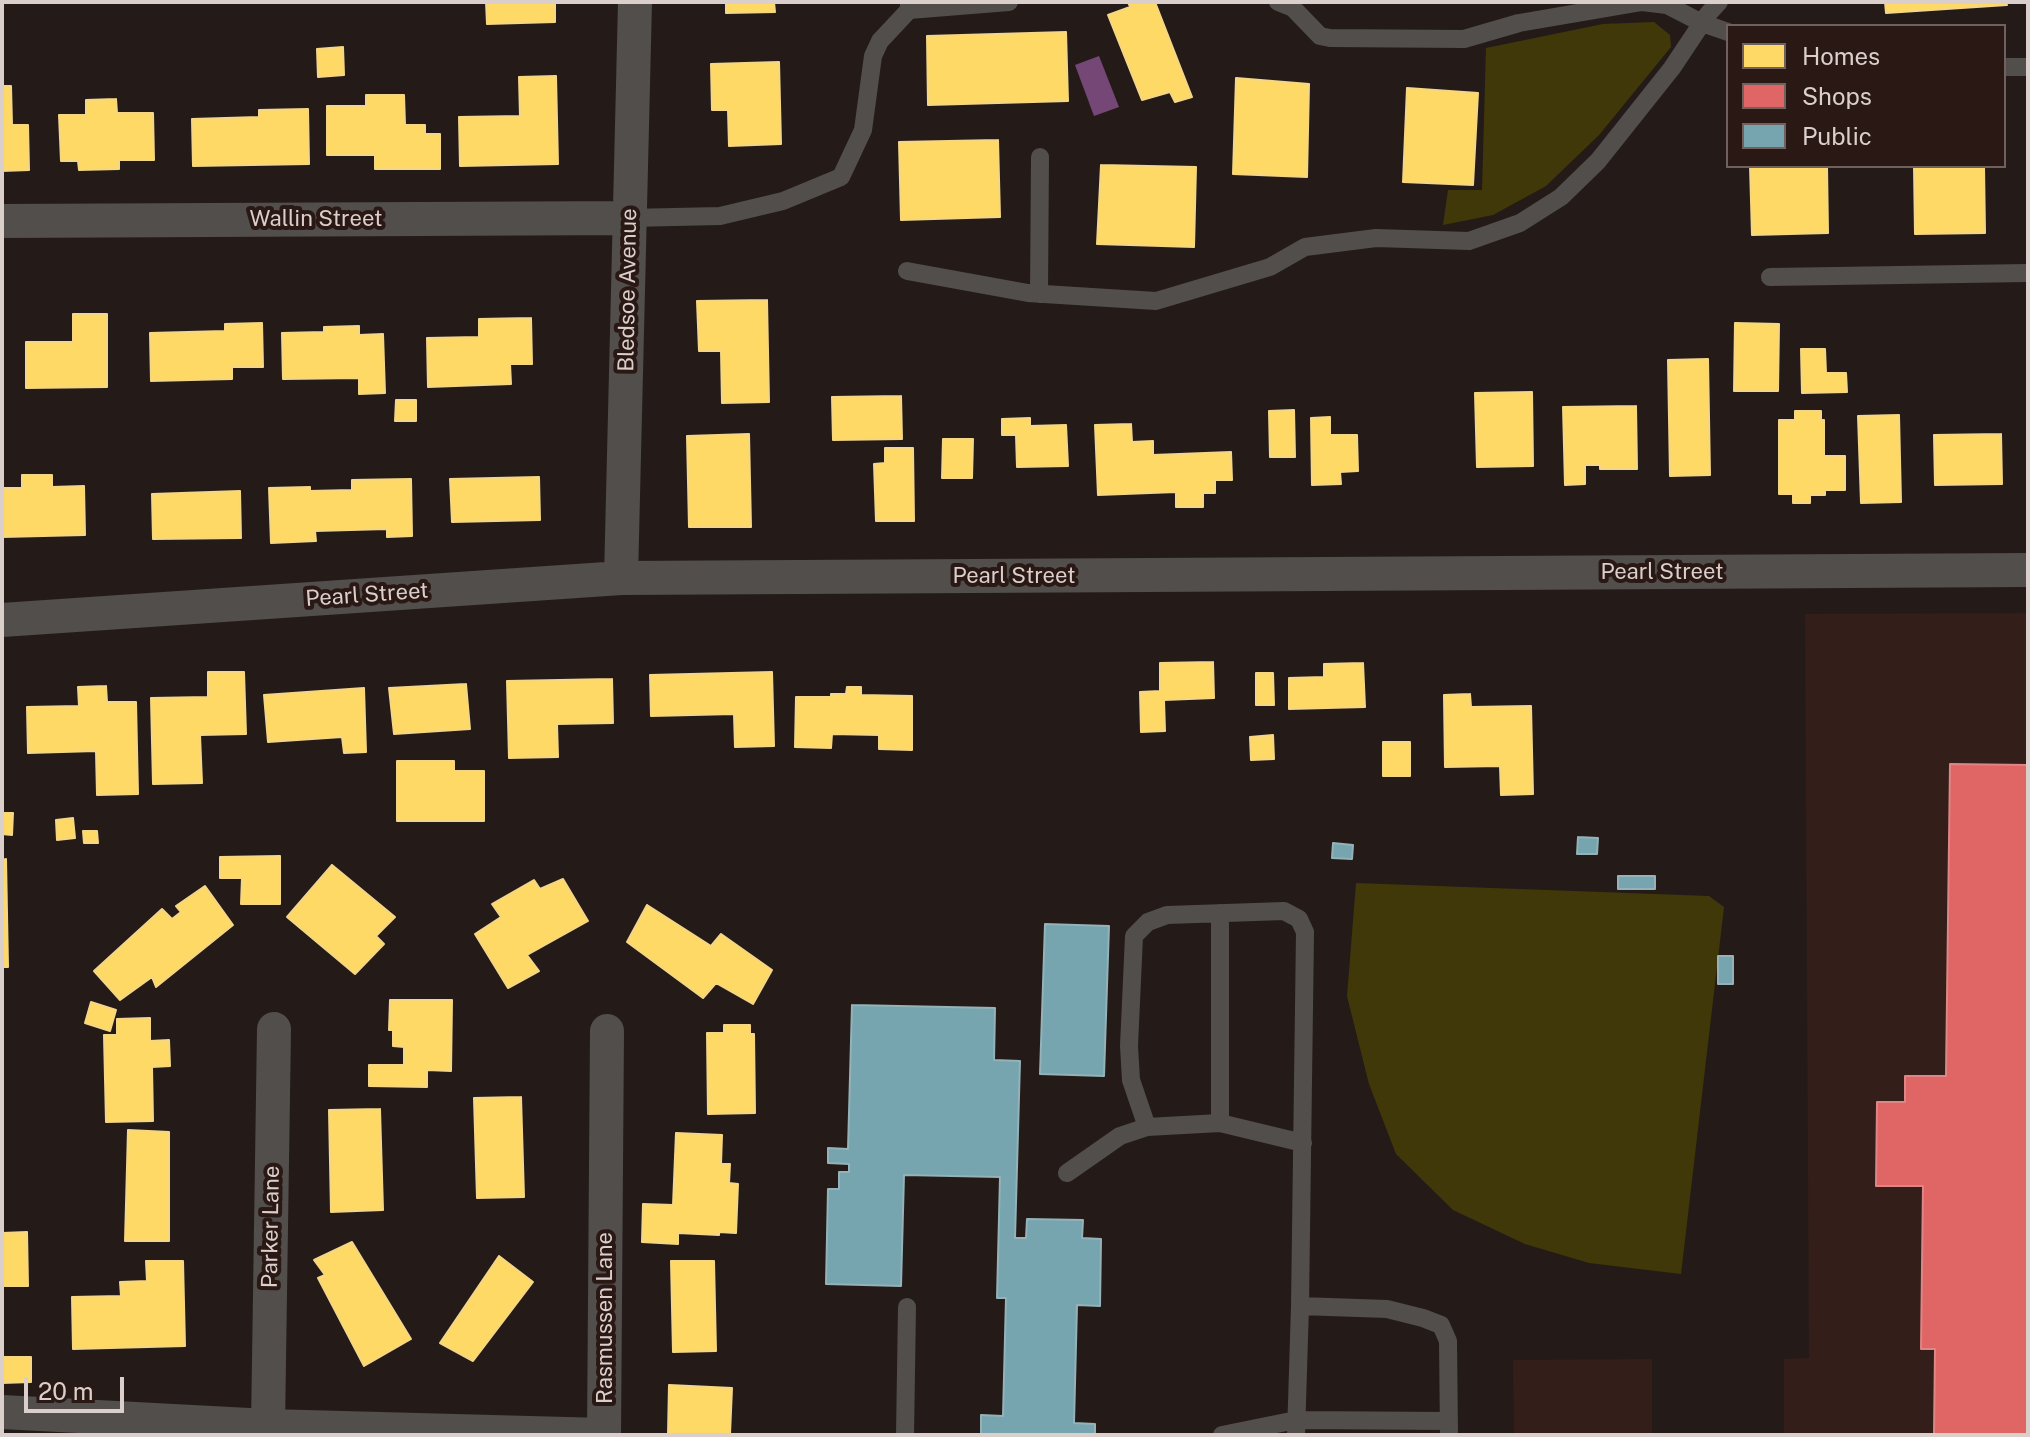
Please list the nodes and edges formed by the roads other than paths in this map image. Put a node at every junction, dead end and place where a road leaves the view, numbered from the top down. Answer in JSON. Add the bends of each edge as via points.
{"nodes":[{"id":1,"x":635,"y":2,"type":"edge"},
{"id":2,"x":1009,"y":2,"type":"edge"},
{"id":3,"x":1278,"y":2,"type":"edge"},
{"id":4,"x":1719,"y":2,"type":"edge"},
{"id":5,"x":909,"y":6,"type":"edge"},
{"id":6,"x":1702,"y":23,"type":"junction"},
{"id":7,"x":1726,"y":31,"type":"edge"},
{"id":8,"x":2006,"y":67,"type":"edge"},
{"id":9,"x":2028,"y":67,"type":"edge"},
{"id":10,"x":1040,"y":157,"type":"dead end"},
{"id":11,"x":629,"y":218,"type":"junction"},
{"id":12,"x":2,"y":221,"type":"edge"},
{"id":13,"x":907,"y":271,"type":"dead end"},
{"id":14,"x":2028,"y":273,"type":"edge"},
{"id":15,"x":1770,"y":277,"type":"dead end"},
{"id":16,"x":1039,"y":294,"type":"junction"},
{"id":17,"x":2028,"y":570,"type":"edge"},
{"id":18,"x":621,"y":578,"type":"junction"},
{"id":19,"x":2,"y":620,"type":"edge"},
{"id":20,"x":1220,"y":913,"type":"junction"},
{"id":21,"x":274,"y":1029,"type":"dead end"},
{"id":22,"x":607,"y":1031,"type":"dead end"},
{"id":23,"x":1220,"y":1123,"type":"junction"},
{"id":24,"x":1147,"y":1127,"type":"junction"},
{"id":25,"x":1303,"y":1143,"type":"junction"},
{"id":26,"x":1067,"y":1173,"type":"dead end"},
{"id":27,"x":1300,"y":1306,"type":"junction"},
{"id":28,"x":907,"y":1307,"type":"dead end"},
{"id":29,"x":2,"y":1412,"type":"edge"},
{"id":30,"x":268,"y":1426,"type":"junction"},
{"id":31,"x":1296,"y":1428,"type":"edge"},
{"id":32,"x":1449,"y":1428,"type":"edge"},
{"id":33,"x":905,"y":1435,"type":"edge"},
{"id":34,"x":1222,"y":1435,"type":"edge"}],
"edges":[{"from":1,"to":11,"type":"street","name":"Bledsoe Avenue"},
{"from":2,"to":5,"type":"lane"},
{"from":3,"to":6,"type":"lane","via":[[1293,8],[1320,36],[1330,38],[1464,39],[1519,23],[1642,2],[1667,5]]},
{"from":4,"to":6,"type":"lane"},
{"from":5,"to":11,"type":"lane","via":[[873,56],[863,130],[841,177],[783,201],[720,216]]},
{"from":6,"to":7,"type":"lane"},
{"from":6,"to":16,"type":"lane","via":[[1598,161],[1561,197],[1520,223],[1469,241],[1376,238],[1305,247],[1270,267],[1156,301]]},
{"from":8,"to":9,"type":"lane"},
{"from":10,"to":16,"type":"lane"},
{"from":11,"to":12,"type":"street","name":"Wallin Street"},
{"from":11,"to":18,"type":"street","name":"Bledsoe Avenue"},
{"from":13,"to":16,"type":"lane"},
{"from":14,"to":15,"type":"lane"},
{"from":17,"to":18,"type":"street","name":"Pearl Street"},
{"from":18,"to":19,"type":"street","name":"Pearl Street"},
{"from":20,"to":23,"type":"lane"},
{"from":20,"to":24,"type":"lane","via":[[1167,915],[1148,922],[1134,936],[1131,1080]]},
{"from":20,"to":25,"type":"lane","via":[[1284,911],[1299,919],[1305,932]]},
{"from":21,"to":30,"type":"street","name":"Parker Lane"},
{"from":22,"to":30,"type":"street","name":"Rasmussen Lane","via":[[604,1435]]},
{"from":23,"to":24,"type":"lane"},
{"from":23,"to":25,"type":"lane"},
{"from":24,"to":26,"type":"lane","via":[[1120,1136]]},
{"from":25,"to":27,"type":"lane"},
{"from":27,"to":31,"type":"lane"},
{"from":27,"to":32,"type":"lane","via":[[1387,1309],[1441,1325],[1448,1341]]},
{"from":28,"to":33,"type":"lane"},
{"from":29,"to":30,"type":"street","name":"Rasmussen Lane"},
{"from":31,"to":32,"type":"lane"},
{"from":31,"to":34,"type":"lane"}]}
